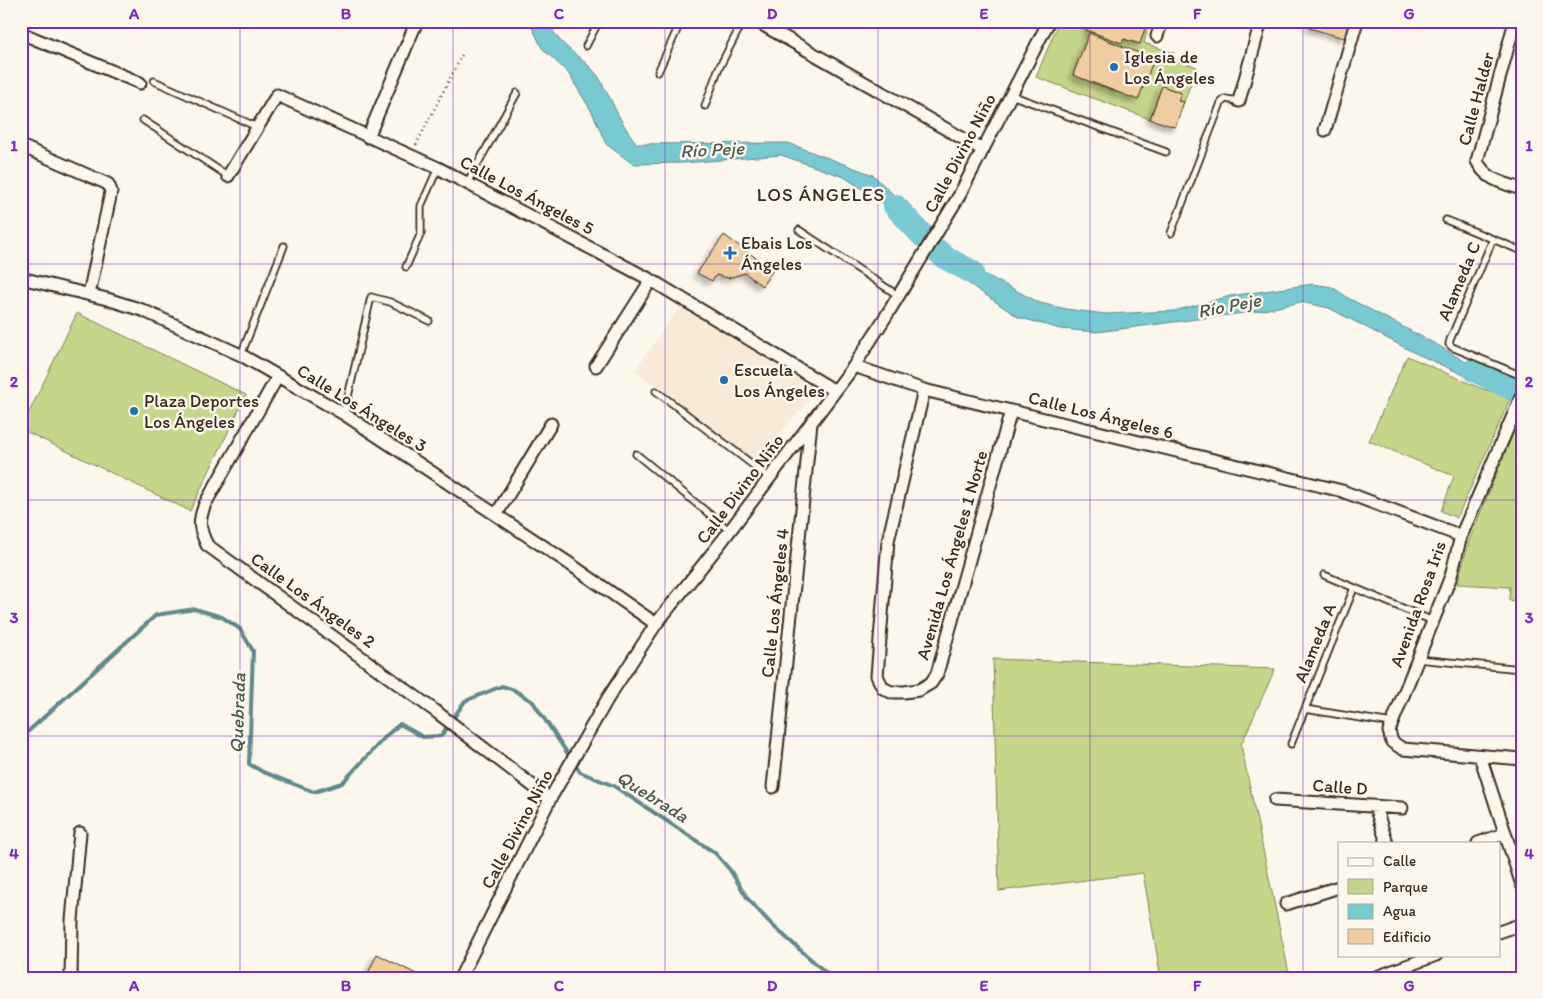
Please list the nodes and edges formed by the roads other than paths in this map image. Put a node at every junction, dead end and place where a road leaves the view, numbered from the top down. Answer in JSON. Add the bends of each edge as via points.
{"nodes":[{"id":1,"x":417,"y":21,"type":"edge"},
{"id":2,"x":599,"y":21,"type":"edge"},
{"id":3,"x":681,"y":21,"type":"edge"},
{"id":4,"x":743,"y":21,"type":"edge"},
{"id":5,"x":756,"y":21,"type":"edge"},
{"id":6,"x":1049,"y":21,"type":"edge"},
{"id":7,"x":1162,"y":21,"type":"edge"},
{"id":8,"x":1261,"y":21,"type":"edge"},
{"id":9,"x":1358,"y":21,"type":"edge"},
{"id":10,"x":1515,"y":21,"type":"edge"},
{"id":11,"x":21,"y":33,"type":"edge"},
{"id":12,"x":1157,"y":36,"type":"dead end"},
{"id":13,"x":586,"y":46,"type":"dead end"},
{"id":14,"x":658,"y":72,"type":"dead end"},
{"id":15,"x":154,"y":81,"type":"dead end"},
{"id":16,"x":140,"y":83,"type":"dead end"},
{"id":17,"x":517,"y":93,"type":"dead end"},
{"id":18,"x":1011,"y":95,"type":"junction"},
{"id":19,"x":1238,"y":101,"type":"joint"},
{"id":20,"x":705,"y":106,"type":"dead end"},
{"id":21,"x":143,"y":120,"type":"dead end"},
{"id":22,"x":257,"y":127,"type":"junction"},
{"id":23,"x":1325,"y":130,"type":"dead end"},
{"id":24,"x":368,"y":137,"type":"junction"},
{"id":25,"x":21,"y":146,"type":"edge"},
{"id":26,"x":983,"y":150,"type":"junction"},
{"id":27,"x":1166,"y":152,"type":"dead end"},
{"id":28,"x":438,"y":168,"type":"junction"},
{"id":29,"x":228,"y":176,"type":"joint"},
{"id":30,"x":467,"y":183,"type":"junction"},
{"id":31,"x":1522,"y":189,"type":"edge"},
{"id":32,"x":1446,"y":220,"type":"dead end"},
{"id":33,"x":799,"y":230,"type":"dead end"},
{"id":34,"x":1171,"y":233,"type":"dead end"},
{"id":35,"x":1493,"y":239,"type":"junction"},
{"id":36,"x":284,"y":246,"type":"dead end"},
{"id":37,"x":1522,"y":250,"type":"edge"},
{"id":38,"x":406,"y":267,"type":"dead end"},
{"id":39,"x":21,"y":278,"type":"edge"},
{"id":40,"x":651,"y":280,"type":"junction"},
{"id":41,"x":88,"y":294,"type":"junction"},
{"id":42,"x":899,"y":296,"type":"junction"},
{"id":43,"x":429,"y":321,"type":"dead end"},
{"id":44,"x":241,"y":355,"type":"junction"},
{"id":45,"x":596,"y":366,"type":"dead end"},
{"id":46,"x":854,"y":366,"type":"junction"},
{"id":47,"x":278,"y":376,"type":"junction"},
{"id":48,"x":1522,"y":376,"type":"edge"},
{"id":49,"x":924,"y":390,"type":"junction"},
{"id":50,"x":656,"y":391,"type":"dead end"},
{"id":51,"x":835,"y":391,"type":"junction"},
{"id":52,"x":1522,"y":395,"type":"edge"},
{"id":53,"x":1011,"y":411,"type":"junction"},
{"id":54,"x":344,"y":414,"type":"junction"},
{"id":55,"x":812,"y":423,"type":"junction"},
{"id":56,"x":551,"y":424,"type":"dead end"},
{"id":57,"x":636,"y":454,"type":"dead end"},
{"id":58,"x":770,"y":478,"type":"junction"},
{"id":59,"x":496,"y":515,"type":"junction"},
{"id":60,"x":730,"y":531,"type":"junction"},
{"id":61,"x":1462,"y":536,"type":"junction"},
{"id":62,"x":1324,"y":576,"type":"dead end"},
{"id":63,"x":1354,"y":588,"type":"junction"},
{"id":64,"x":1433,"y":621,"type":"junction"},
{"id":65,"x":656,"y":624,"type":"junction"},
{"id":66,"x":1417,"y":659,"type":"junction"},
{"id":67,"x":1522,"y":669,"type":"edge"},
{"id":68,"x":1304,"y":710,"type":"junction"},
{"id":69,"x":1392,"y":723,"type":"junction"},
{"id":70,"x":1291,"y":744,"type":"dead end"},
{"id":71,"x":1480,"y":756,"type":"junction"},
{"id":72,"x":1522,"y":759,"type":"edge"},
{"id":73,"x":773,"y":787,"type":"dead end"},
{"id":74,"x":550,"y":799,"type":"junction"},
{"id":75,"x":1275,"y":800,"type":"dead end"},
{"id":76,"x":1375,"y":807,"type":"junction"},
{"id":77,"x":1402,"y":808,"type":"dead end"},
{"id":78,"x":80,"y":833,"type":"dead end"},
{"id":79,"x":1504,"y":834,"type":"junction"},
{"id":80,"x":1386,"y":842,"type":"edge"},
{"id":81,"x":1481,"y":842,"type":"edge"},
{"id":82,"x":1522,"y":885,"type":"edge"},
{"id":83,"x":1338,"y":887,"type":"edge"},
{"id":84,"x":1286,"y":904,"type":"dead end"},
{"id":85,"x":1522,"y":924,"type":"edge"},
{"id":86,"x":1500,"y":932,"type":"edge"},
{"id":87,"x":1433,"y":956,"type":"edge"},
{"id":88,"x":71,"y":978,"type":"edge"},
{"id":89,"x":460,"y":978,"type":"edge"},
{"id":90,"x":1374,"y":978,"type":"edge"}],
"edges":[{"from":1,"to":24,"type":"street"},
{"from":2,"to":13,"type":"lane"},
{"from":3,"to":14,"type":"lane"},
{"from":4,"to":20,"type":"lane","via":[[718,70]]},
{"from":5,"to":26,"type":"street"},
{"from":6,"to":18,"type":"street","name":"Calle Divino Niño"},
{"from":7,"to":12,"type":"street"},
{"from":8,"to":19,"type":"street"},
{"from":9,"to":23,"type":"street"},
{"from":10,"to":31,"type":"street","name":"Calle Halder","via":[[1477,160],[1482,171]]},
{"from":11,"to":16,"type":"street"},
{"from":15,"to":22,"type":"lane"},
{"from":17,"to":30,"type":"lane"},
{"from":18,"to":26,"type":"street","name":"Calle Divino Niño"},
{"from":18,"to":27,"type":"lane"},
{"from":19,"to":34,"type":"lane","via":[[1226,99],[1221,103]]},
{"from":21,"to":29,"type":"lane"},
{"from":22,"to":24,"type":"street","name":"Calle Los Ángeles 5","via":[[277,94]]},
{"from":22,"to":29,"type":"street","name":"Calle Los Ángeles 5"},
{"from":24,"to":28,"type":"street","name":"Calle Los Ángeles 5"},
{"from":25,"to":41,"type":"street","via":[[108,184],[111,190]]},
{"from":26,"to":42,"type":"street","name":"Calle Divino Niño"},
{"from":28,"to":30,"type":"street","name":"Calle Los Ángeles 5"},
{"from":28,"to":38,"type":"lane","via":[[421,206],[420,233]]},
{"from":30,"to":40,"type":"street","name":"Calle Los Ángeles 5"},
{"from":32,"to":35,"type":"lane"},
{"from":33,"to":42,"type":"lane"},
{"from":35,"to":37,"type":"lane"},
{"from":35,"to":48,"type":"lane","name":"Alameda C","via":[[1449,344]]},
{"from":36,"to":44,"type":"lane"},
{"from":39,"to":41,"type":"street","name":"Calle Los Ángeles 3"},
{"from":40,"to":45,"type":"street"},
{"from":40,"to":51,"type":"street","name":"Calle Los Ángeles 5"},
{"from":41,"to":44,"type":"street","name":"Calle Los Ángeles 3","via":[[142,310]]},
{"from":42,"to":46,"type":"street","name":"Calle Divino Niño"},
{"from":43,"to":54,"type":"lane","via":[[390,302],[371,298]]},
{"from":44,"to":47,"type":"street","name":"Calle Los Ángeles 3"},
{"from":46,"to":49,"type":"street","name":"Calle Los Ángeles 6"},
{"from":46,"to":51,"type":"street","name":"Calle Divino Niño"},
{"from":47,"to":54,"type":"street","name":"Calle Los Ángeles 3"},
{"from":47,"to":74,"type":"street","name":"Calle Los Ángeles 2","via":[[205,504],[200,531],[207,545],[438,712]]},
{"from":49,"to":53,"type":"street","name":"Calle Los Ángeles 6"},
{"from":49,"to":53,"type":"street","name":"Avenida Los Ángeles 1 Norte","via":[[888,541],[877,676],[882,688],[891,692],[919,690],[931,683],[937,674]]},
{"from":50,"to":58,"type":"lane"},
{"from":51,"to":55,"type":"street","name":"Calle Divino Niño"},
{"from":52,"to":61,"type":"street","name":"Avenida Rosa Iris"},
{"from":53,"to":61,"type":"street","name":"Calle Los Ángeles 6","via":[[1342,491]]},
{"from":54,"to":59,"type":"street","name":"Calle Los Ángeles 3"},
{"from":55,"to":58,"type":"street","name":"Calle Divino Niño"},
{"from":55,"to":73,"type":"street","name":"Calle Los Ángeles 4"},
{"from":56,"to":59,"type":"street"},
{"from":57,"to":60,"type":"lane"},
{"from":58,"to":60,"type":"street","name":"Calle Divino Niño"},
{"from":59,"to":65,"type":"street","name":"Calle Los Ángeles 3"},
{"from":60,"to":65,"type":"street","name":"Calle Divino Niño"},
{"from":61,"to":64,"type":"street","name":"Avenida Rosa Iris","via":[[1451,576]]},
{"from":62,"to":63,"type":"lane"},
{"from":63,"to":64,"type":"lane"},
{"from":63,"to":68,"type":"lane","name":"Alameda A"},
{"from":64,"to":66,"type":"street","name":"Avenida Rosa Iris"},
{"from":65,"to":74,"type":"street","name":"Calle Divino Niño","via":[[608,698]]},
{"from":66,"to":67,"type":"lane"},
{"from":66,"to":69,"type":"street","name":"Avenida Rosa Iris"},
{"from":68,"to":69,"type":"lane","name":"Alameda A"},
{"from":68,"to":70,"type":"lane","name":"Alameda A"},
{"from":69,"to":71,"type":"street","via":[[1389,731],[1392,742],[1403,749]]},
{"from":71,"to":72,"type":"street"},
{"from":71,"to":79,"type":"street"},
{"from":74,"to":89,"type":"street","name":"Calle Divino Niño"},
{"from":75,"to":76,"type":"street","name":"Calle D"},
{"from":76,"to":77,"type":"street","name":"Calle D"},
{"from":76,"to":80,"type":"street"},
{"from":78,"to":88,"type":"street","via":[[72,920]]},
{"from":79,"to":81,"type":"street"},
{"from":79,"to":82,"type":"street"},
{"from":83,"to":84,"type":"street"},
{"from":85,"to":86,"type":"street"},
{"from":87,"to":90,"type":"street"}]}
